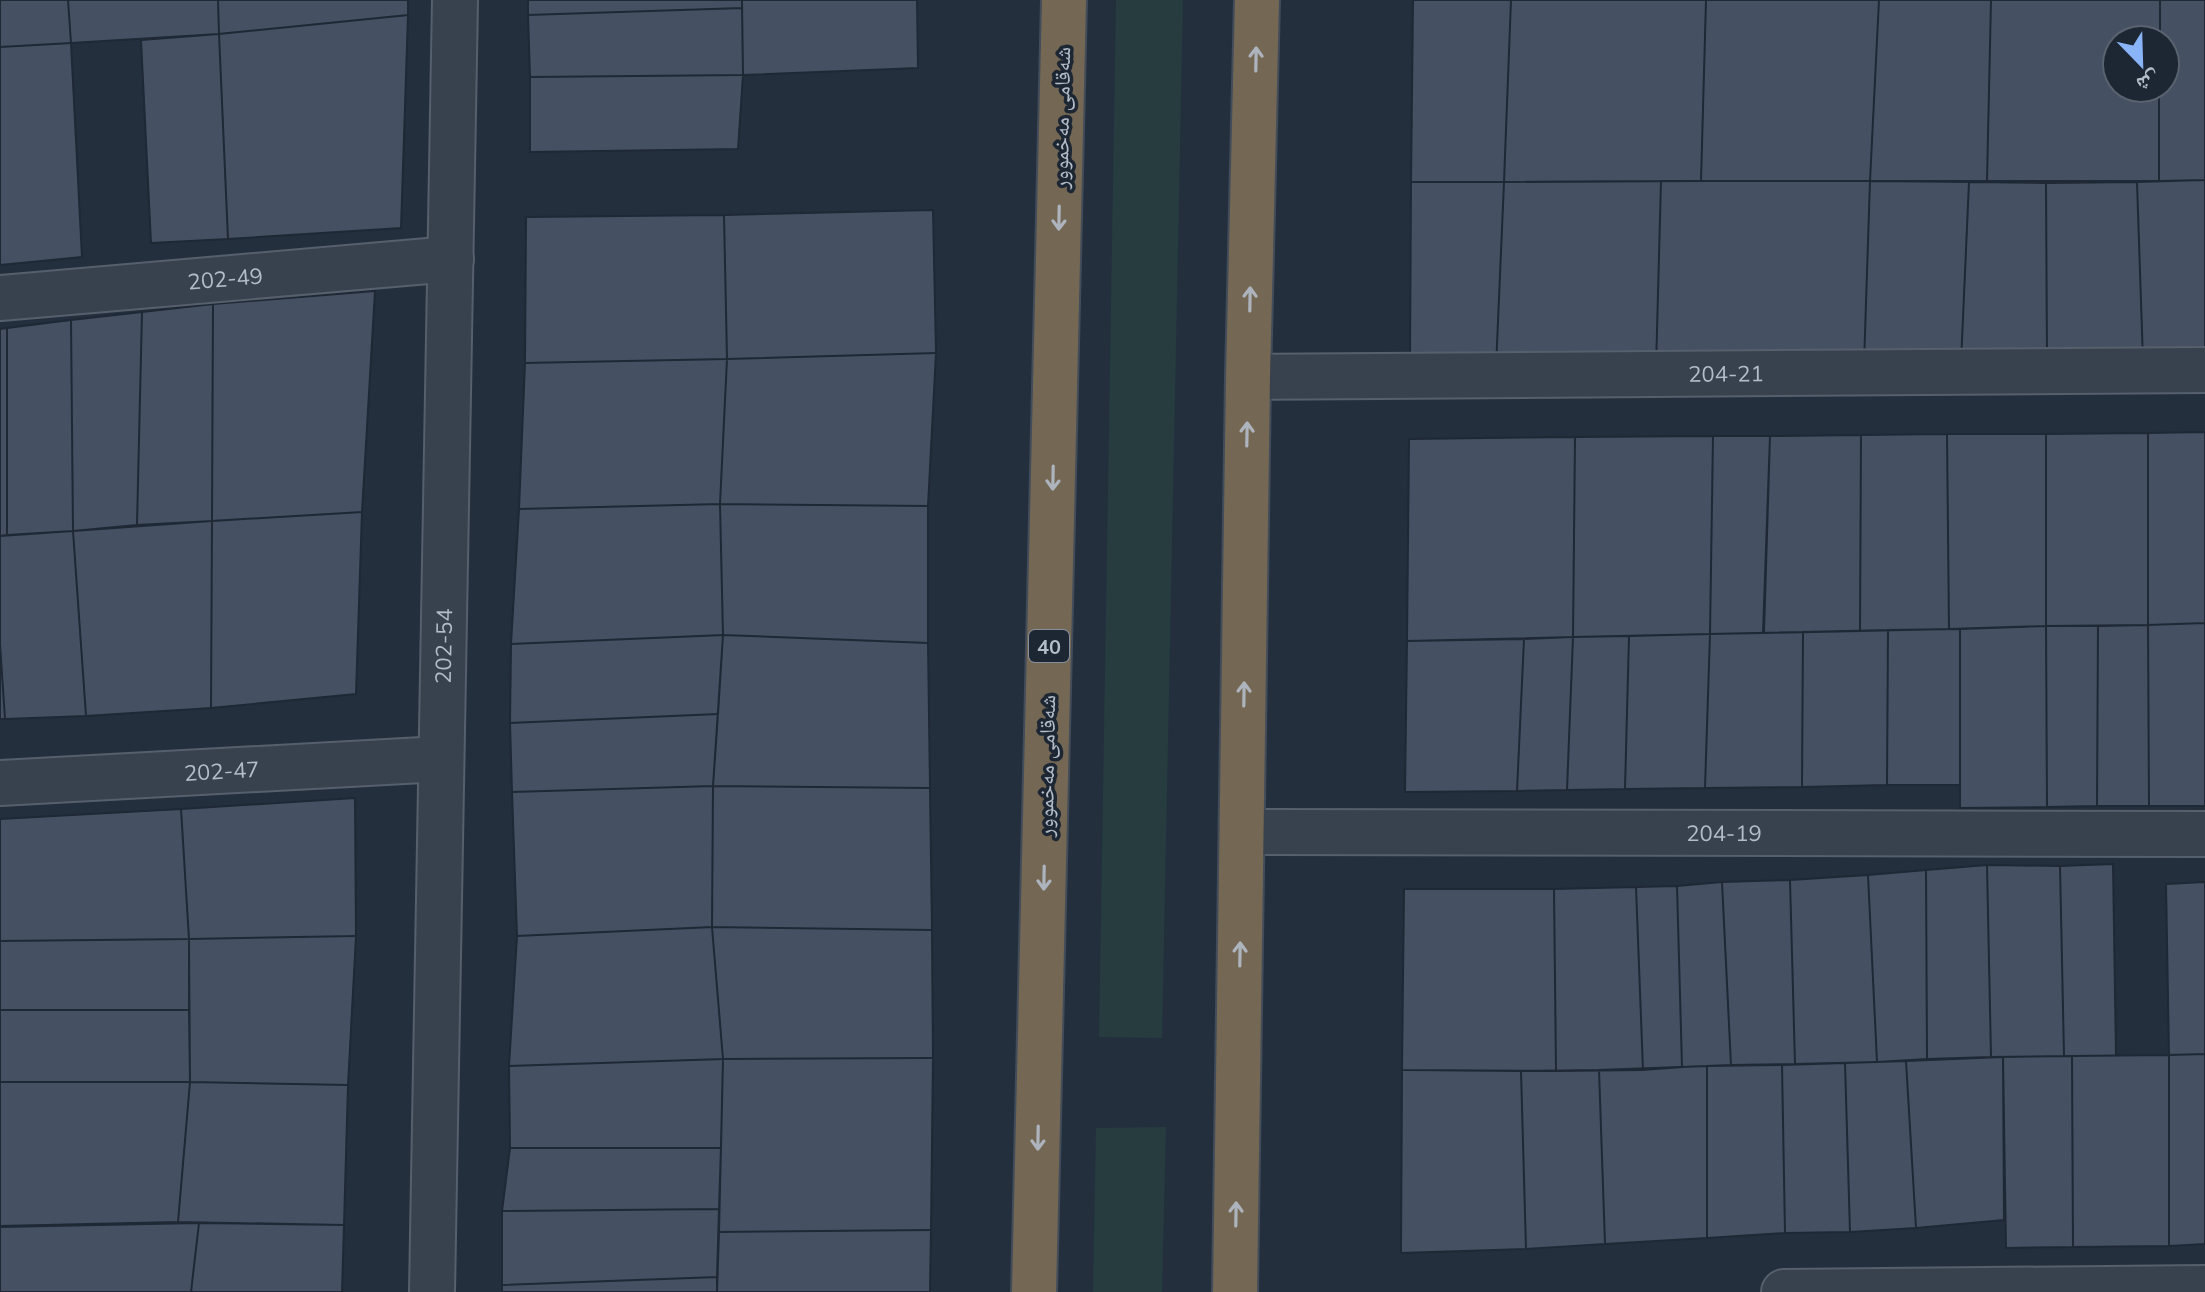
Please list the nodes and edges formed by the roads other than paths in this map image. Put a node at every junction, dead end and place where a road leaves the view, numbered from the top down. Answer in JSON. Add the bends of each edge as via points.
{"nodes":[{"id":1,"x":455,"y":0,"type":"edge"},
{"id":2,"x":1064,"y":0,"type":"edge"},
{"id":3,"x":1257,"y":0,"type":"edge"},
{"id":4,"x":451,"y":259,"type":"junction"},
{"id":5,"x":0,"y":298,"type":"edge"},
{"id":6,"x":2205,"y":370,"type":"edge"},
{"id":7,"x":1248,"y":377,"type":"junction"},
{"id":8,"x":441,"y":759,"type":"junction"},
{"id":9,"x":0,"y":783,"type":"edge"},
{"id":10,"x":1242,"y":832,"type":"junction"},
{"id":11,"x":2205,"y":834,"type":"edge"},
{"id":12,"x":2205,"y":1288,"type":"edge"},
{"id":13,"x":432,"y":1292,"type":"edge"},
{"id":14,"x":1034,"y":1292,"type":"edge"},
{"id":15,"x":1235,"y":1292,"type":"edge"},
{"id":16,"x":1784,"y":1292,"type":"edge"}],
"edges":[{"from":1,"to":4,"type":"street","name":"202-54"},
{"from":2,"to":14,"type":"highway","name":"شەقامی مەخموور","number":"40","one_way":true},
{"from":7,"to":3,"type":"highway","one_way":true},
{"from":4,"to":5,"type":"street","name":"202-49"},
{"from":4,"to":8,"type":"street","name":"202-54"},
{"from":6,"to":7,"type":"street","name":"204-21"},
{"from":10,"to":7,"type":"highway","one_way":true},
{"from":8,"to":9,"type":"street","name":"202-47"},
{"from":8,"to":13,"type":"street","name":"202-54"},
{"from":10,"to":11,"type":"street","name":"204-19"},
{"from":15,"to":10,"type":"highway","one_way":true},
{"from":12,"to":16,"type":"street"}]}
